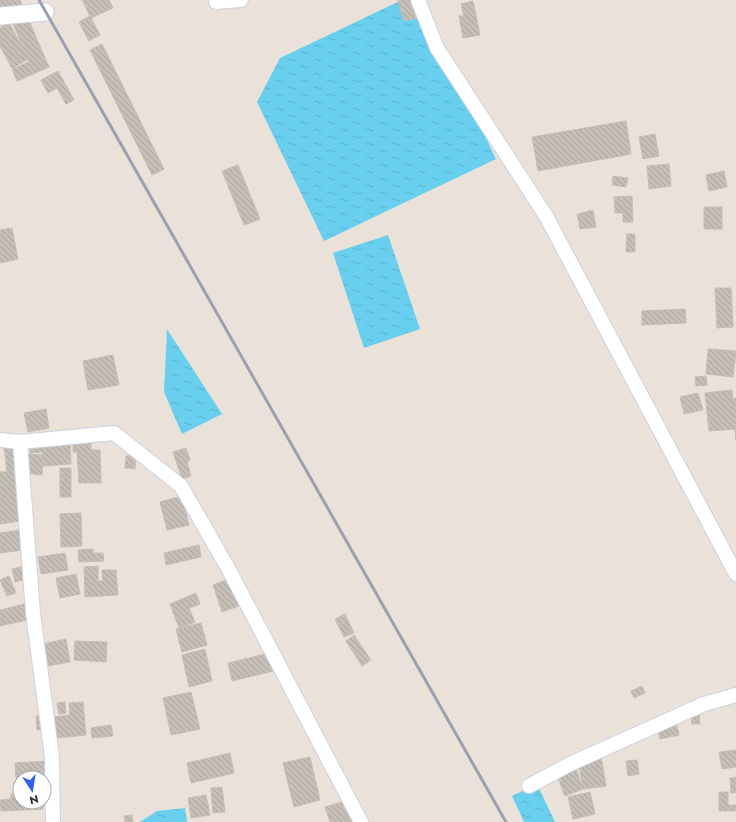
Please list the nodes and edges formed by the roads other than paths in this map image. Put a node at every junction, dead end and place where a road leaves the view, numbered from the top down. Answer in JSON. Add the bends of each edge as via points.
{"nodes":[{"id":1,"x":241,"y":0,"type":"edge"},
{"id":2,"x":418,"y":0,"type":"edge"},
{"id":3,"x":216,"y":2,"type":"dead end"},
{"id":4,"x":45,"y":12,"type":"dead end"},
{"id":5,"x":0,"y":16,"type":"edge"},
{"id":6,"x":0,"y":440,"type":"edge"},
{"id":7,"x":20,"y":442,"type":"junction"},
{"id":8,"x":736,"y":574,"type":"edge"},
{"id":9,"x":736,"y":695,"type":"edge"},
{"id":10,"x":529,"y":786,"type":"dead end"},
{"id":11,"x":53,"y":822,"type":"edge"},
{"id":12,"x":361,"y":822,"type":"edge"}],
"edges":[{"from":1,"to":3,"type":"street"},
{"from":2,"to":8,"type":"street","via":[[437,48],[546,216]]},
{"from":4,"to":5,"type":"street"},
{"from":6,"to":7,"type":"street"},
{"from":7,"to":11,"type":"street","via":[[33,613],[52,757]]},
{"from":7,"to":12,"type":"street","via":[[114,433],[181,486],[228,568]]},
{"from":9,"to":10,"type":"street","via":[[704,704],[570,764]]}]}
